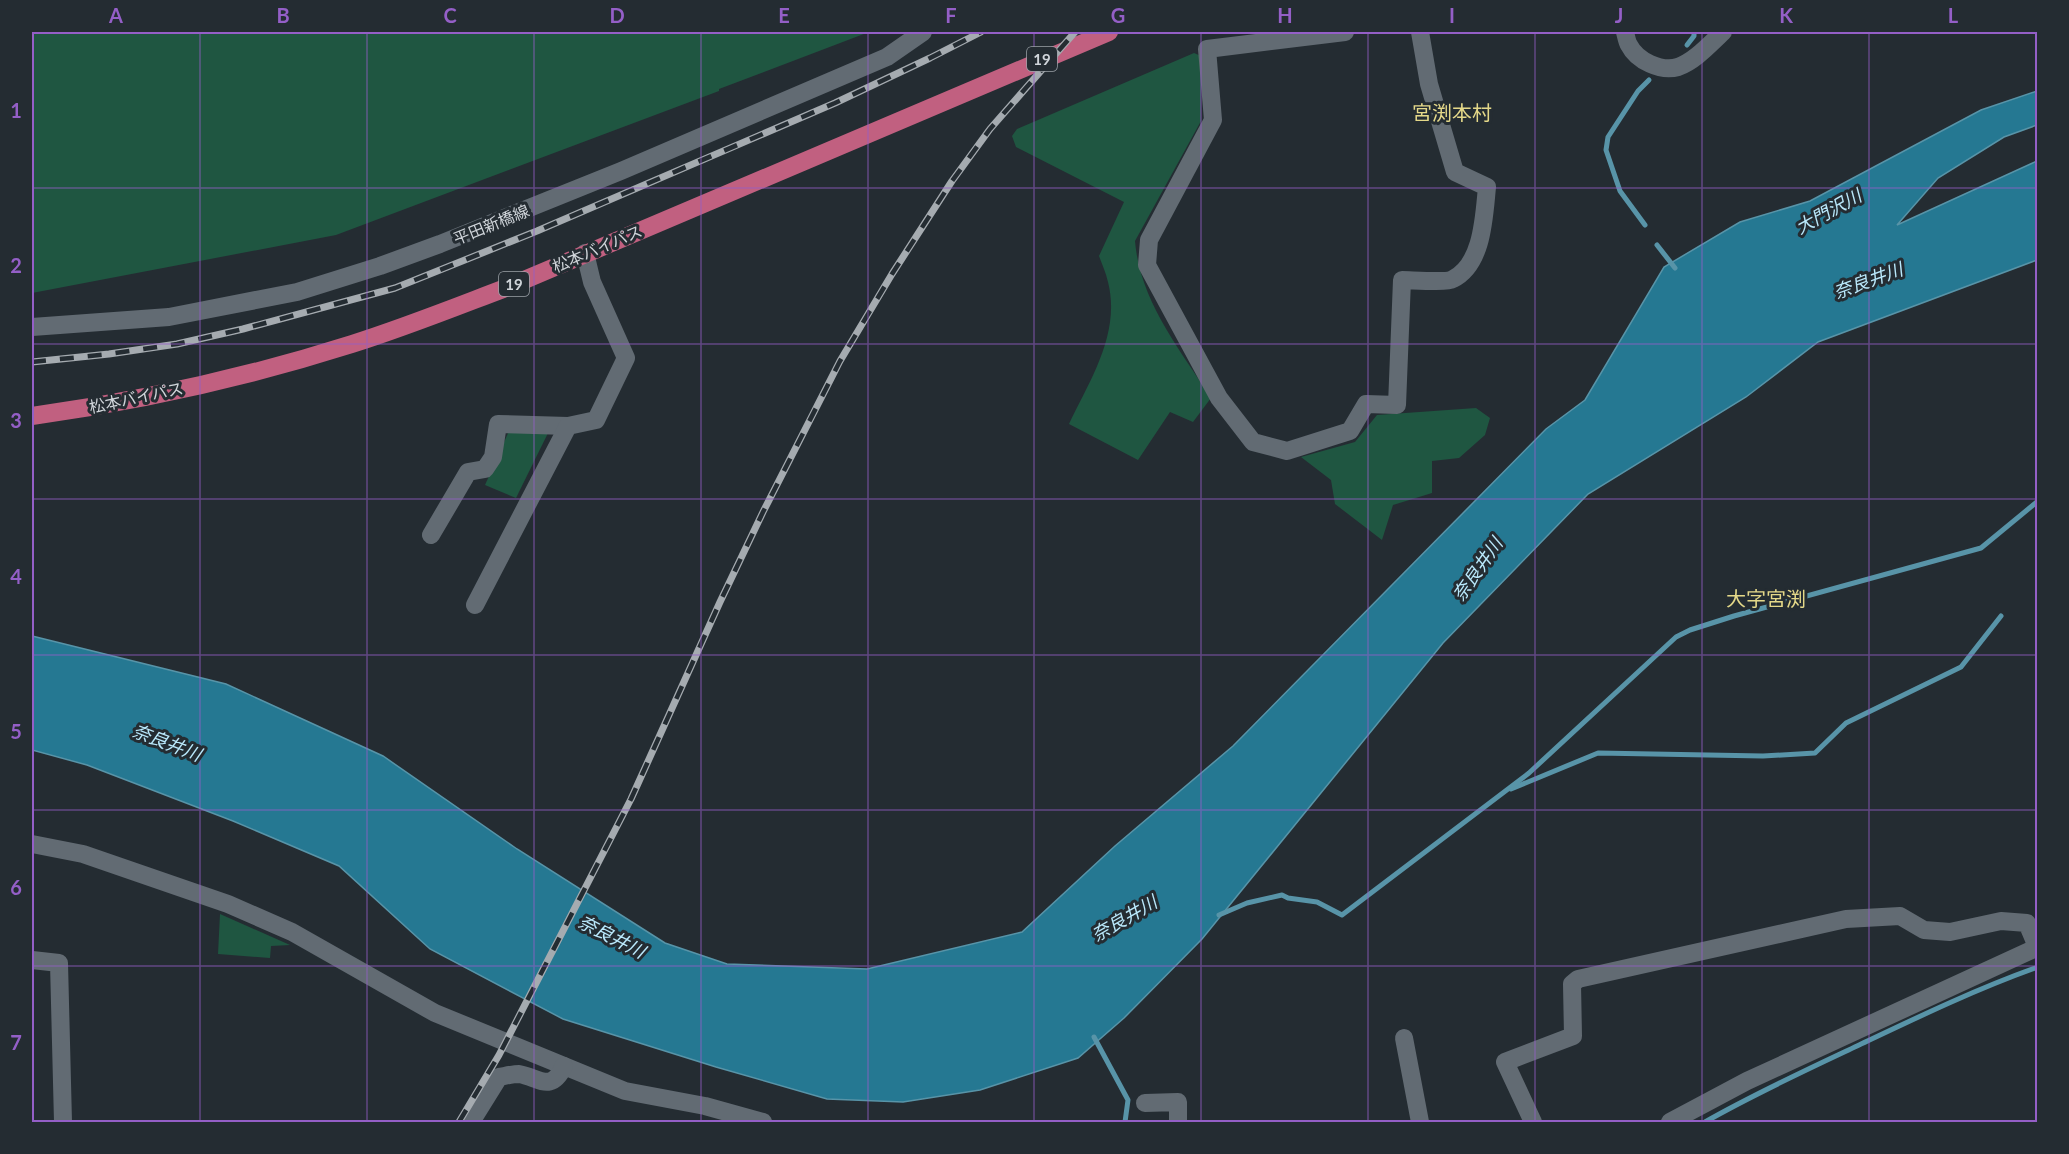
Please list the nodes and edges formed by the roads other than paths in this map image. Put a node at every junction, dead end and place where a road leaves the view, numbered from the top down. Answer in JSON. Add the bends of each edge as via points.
{"nodes":[{"id":1,"x":923,"y":32,"type":"edge"},
{"id":2,"x":1109,"y":32,"type":"edge"},
{"id":3,"x":1345,"y":32,"type":"edge"},
{"id":4,"x":1420,"y":32,"type":"edge"},
{"id":5,"x":1625,"y":32,"type":"edge"},
{"id":6,"x":1723,"y":32,"type":"edge"},
{"id":7,"x":585,"y":253,"type":"junction"},
{"id":8,"x":32,"y":327,"type":"edge"},
{"id":9,"x":32,"y":416,"type":"edge"},
{"id":10,"x":568,"y":426,"type":"junction"},
{"id":11,"x":430,"y":535,"type":"dead end"},
{"id":12,"x":475,"y":605,"type":"dead end"},
{"id":13,"x":32,"y":844,"type":"edge"},
{"id":14,"x":2037,"y":947,"type":"edge"},
{"id":15,"x":32,"y":960,"type":"edge"},
{"id":16,"x":1404,"y":1038,"type":"dead end"},
{"id":17,"x":564,"y":1066,"type":"junction"},
{"id":18,"x":1145,"y":1103,"type":"dead end"},
{"id":19,"x":63,"y":1122,"type":"edge"},
{"id":20,"x":471,"y":1122,"type":"edge"},
{"id":21,"x":762,"y":1122,"type":"edge"},
{"id":22,"x":1178,"y":1122,"type":"edge"},
{"id":23,"x":1420,"y":1122,"type":"edge"},
{"id":24,"x":1533,"y":1122,"type":"edge"},
{"id":25,"x":1670,"y":1122,"type":"edge"}],
"edges":[{"from":1,"to":8,"type":"street","name":"平田新橋線","via":[[887,57],[621,171],[380,266],[297,292],[169,317]]},
{"from":2,"to":7,"type":"highway","name":"松本バイパス","number":"19"},
{"from":3,"to":4,"type":"street","via":[[1207,49],[1213,120],[1149,240],[1147,265],[1219,398],[1253,442],[1287,451],[1350,431],[1366,404],[1397,405],[1402,280],[1452,280],[1467,268],[1481,240],[1487,187],[1455,172],[1429,84]]},
{"from":5,"to":6,"type":"street","via":[[1629,46],[1644,61],[1677,67]]},
{"from":7,"to":9,"type":"highway","name":"松本バイパス","number":"19","via":[[424,319],[282,365],[102,406]]},
{"from":7,"to":10,"type":"street","via":[[592,282],[626,358],[596,420]]},
{"from":10,"to":11,"type":"street","via":[[498,424],[493,457],[485,469],[468,472]]},
{"from":10,"to":12,"type":"street"},
{"from":13,"to":17,"type":"street","via":[[83,854],[228,904],[292,932],[435,1012]]},
{"from":14,"to":24,"type":"street","via":[[2027,923],[2001,921],[1950,933],[1924,930],[1900,916],[1846,919],[1578,979],[1572,984],[1574,1036],[1505,1062]]},
{"from":14,"to":25,"type":"street","via":[[1747,1081]]},
{"from":15,"to":19,"type":"street","via":[[59,963]]},
{"from":16,"to":23,"type":"street"},
{"from":17,"to":20,"type":"street","via":[[559,1077],[552,1080],[536,1081],[518,1074],[499,1077]]},
{"from":17,"to":21,"type":"street","via":[[625,1091],[705,1106]]},
{"from":18,"to":22,"type":"street","via":[[1178,1102]]}]}
